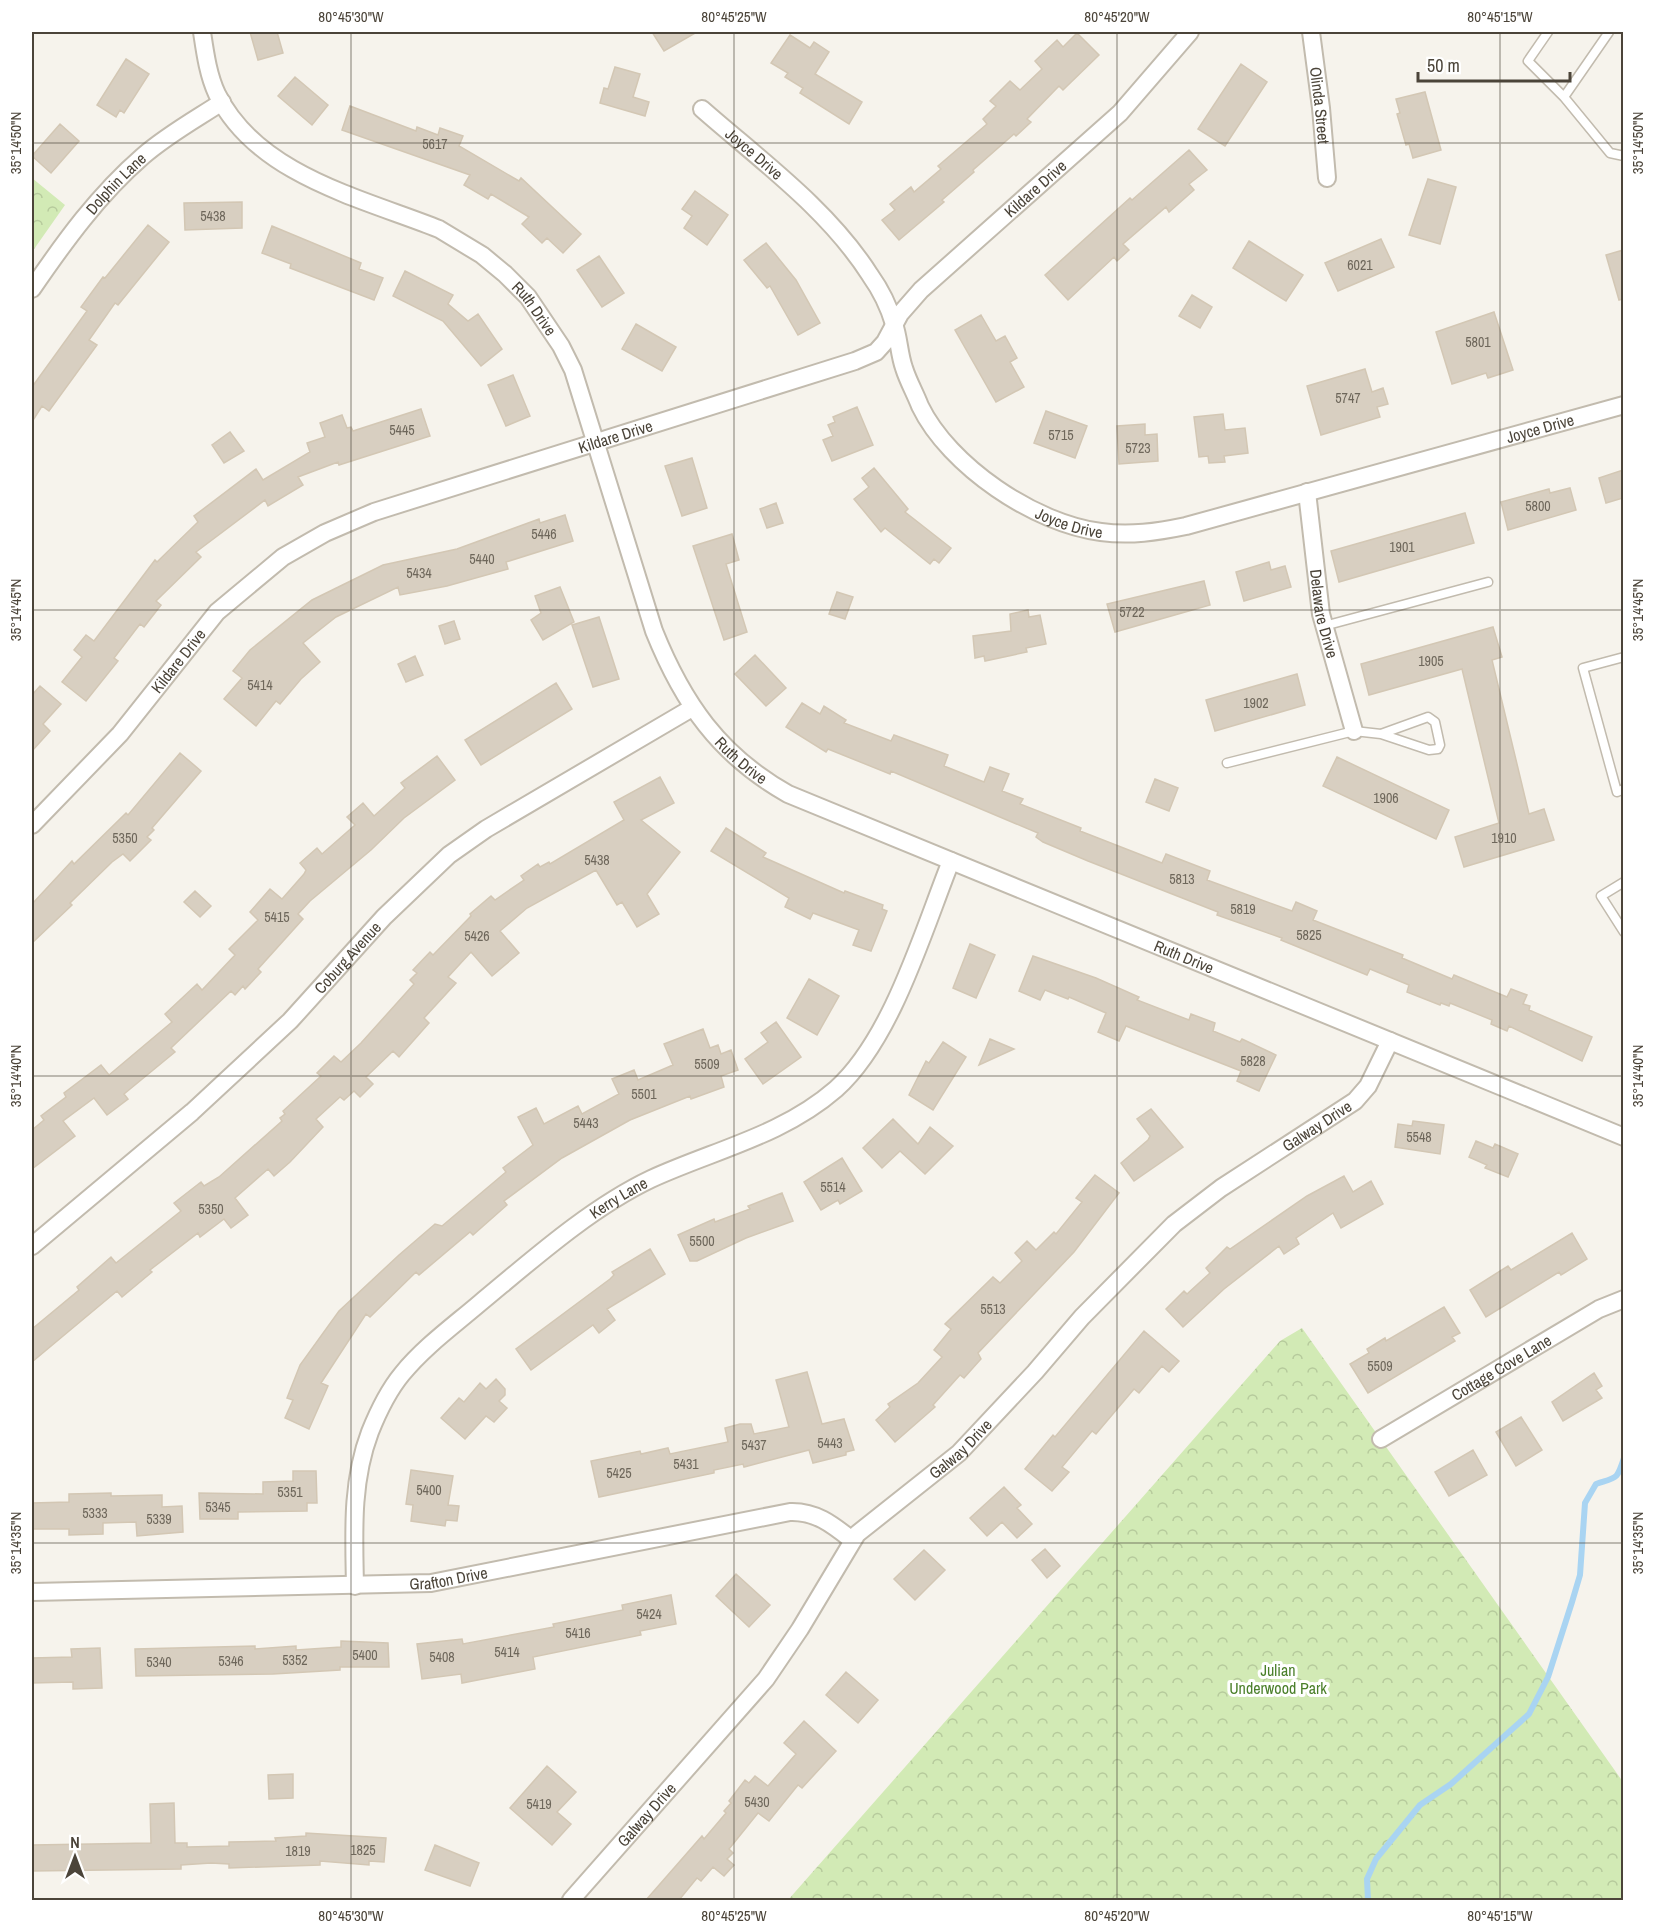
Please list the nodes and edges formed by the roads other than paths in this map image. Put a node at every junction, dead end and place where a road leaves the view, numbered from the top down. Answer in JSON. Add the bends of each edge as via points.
{"nodes":[{"id":1,"x":202,"y":32,"type":"edge"},
{"id":2,"x":1190,"y":32,"type":"edge"},
{"id":3,"x":1311,"y":32,"type":"edge"},
{"id":4,"x":1548,"y":32,"type":"edge"},
{"id":5,"x":1609,"y":32,"type":"edge"},
{"id":6,"x":1564,"y":97,"type":"junction"},
{"id":7,"x":222,"y":102,"type":"junction"},
{"id":8,"x":702,"y":109,"type":"dead end"},
{"id":9,"x":1623,"y":156,"type":"edge"},
{"id":10,"x":1327,"y":178,"type":"dead end"},
{"id":11,"x":32,"y":289,"type":"edge"},
{"id":12,"x":894,"y":324,"type":"junction"},
{"id":13,"x":1623,"y":405,"type":"edge"},
{"id":14,"x":597,"y":442,"type":"junction"},
{"id":15,"x":1307,"y":492,"type":"junction"},
{"id":16,"x":1488,"y":582,"type":"dead end"},
{"id":17,"x":1324,"y":626,"type":"junction"},
{"id":18,"x":1623,"y":657,"type":"edge"},
{"id":19,"x":692,"y":708,"type":"junction"},
{"id":20,"x":1354,"y":731,"type":"junction"},
{"id":21,"x":1381,"y":734,"type":"junction"},
{"id":22,"x":1227,"y":763,"type":"dead end"},
{"id":23,"x":1623,"y":789,"type":"edge"},
{"id":24,"x":32,"y":825,"type":"edge"},
{"id":25,"x":951,"y":861,"type":"junction"},
{"id":26,"x":1623,"y":882,"type":"edge"},
{"id":27,"x":1623,"y":932,"type":"edge"},
{"id":28,"x":1390,"y":1041,"type":"junction"},
{"id":29,"x":1623,"y":1137,"type":"edge"},
{"id":30,"x":32,"y":1246,"type":"edge"},
{"id":31,"x":1623,"y":1299,"type":"edge"},
{"id":32,"x":1381,"y":1439,"type":"dead end"},
{"id":33,"x":852,"y":1540,"type":"junction"},
{"id":34,"x":355,"y":1586,"type":"junction"},
{"id":35,"x":32,"y":1592,"type":"edge"},
{"id":36,"x":571,"y":1900,"type":"edge"}],
"edges":[{"from":1,"to":7,"type":"street","name":"Ruth Drive"},
{"from":2,"to":12,"type":"street","name":"Kildare Drive","via":[[1120,114],[921,290]]},
{"from":3,"to":10,"type":"street","name":"Olinda Street"},
{"from":4,"to":6,"type":"lane","via":[[1528,61]]},
{"from":5,"to":6,"type":"lane"},
{"from":6,"to":9,"type":"lane","via":[[1610,153]]},
{"from":7,"to":11,"type":"street","name":"Dolphin Lane","via":[[166,139],[112,185],[81,220]]},
{"from":7,"to":14,"type":"street","name":"Ruth Drive","via":[[238,127],[282,164],[439,229],[505,274],[528,297],[561,346]]},
{"from":8,"to":12,"type":"street","name":"Joyce Drive","via":[[834,228],[871,275]]},
{"from":12,"to":14,"type":"street","name":"Kildare Drive","via":[[876,352],[855,361]]},
{"from":12,"to":15,"type":"street","name":"Joyce Drive","via":[[904,369],[943,442],[994,487],[1073,526],[1099,532],[1159,532]]},
{"from":13,"to":15,"type":"street","name":"Joyce Drive"},
{"from":14,"to":19,"type":"street","name":"Ruth Drive","via":[[654,630],[669,669]]},
{"from":14,"to":24,"type":"street","name":"Kildare Drive","via":[[374,512],[283,556],[217,612],[120,734]]},
{"from":15,"to":17,"type":"street","name":"Delaware Drive"},
{"from":16,"to":17,"type":"lane"},
{"from":17,"to":20,"type":"street","name":"Delaware Drive"},
{"from":18,"to":23,"type":"lane","via":[[1583,668],[1617,792]]},
{"from":19,"to":25,"type":"street","name":"Ruth Drive","via":[[719,742],[769,783]]},
{"from":19,"to":30,"type":"street","name":"Coburg Avenue","via":[[486,829],[449,855],[384,916],[290,1021],[192,1112]]},
{"from":20,"to":21,"type":"lane"},
{"from":20,"to":22,"type":"lane"},
{"from":21,"to":21,"type":"lane","via":[[1428,717],[1435,722],[1440,745],[1429,750]]},
{"from":25,"to":28,"type":"street","name":"Ruth Drive"},
{"from":25,"to":34,"type":"street","name":"Kerry Lane","via":[[879,1034],[837,1087],[784,1126],[648,1181],[589,1218],[421,1352],[401,1376],[370,1432],[359,1468],[354,1506]]},
{"from":26,"to":27,"type":"lane","via":[[1601,896]]},
{"from":28,"to":29,"type":"street","name":"Ruth Drive"},
{"from":28,"to":33,"type":"street","name":"Galway Drive","via":[[1368,1086],[1354,1101],[1221,1188],[1174,1224],[1082,1317],[958,1453]]},
{"from":31,"to":32,"type":"street","name":"Cottage Cove Lane","via":[[1599,1309]]},
{"from":33,"to":34,"type":"street","name":"Grafton Drive","via":[[826,1520],[790,1512],[431,1583]]},
{"from":33,"to":36,"type":"street","name":"Galway Drive","via":[[766,1679]]},
{"from":34,"to":35,"type":"street","name":"Grafton Drive"}]}
